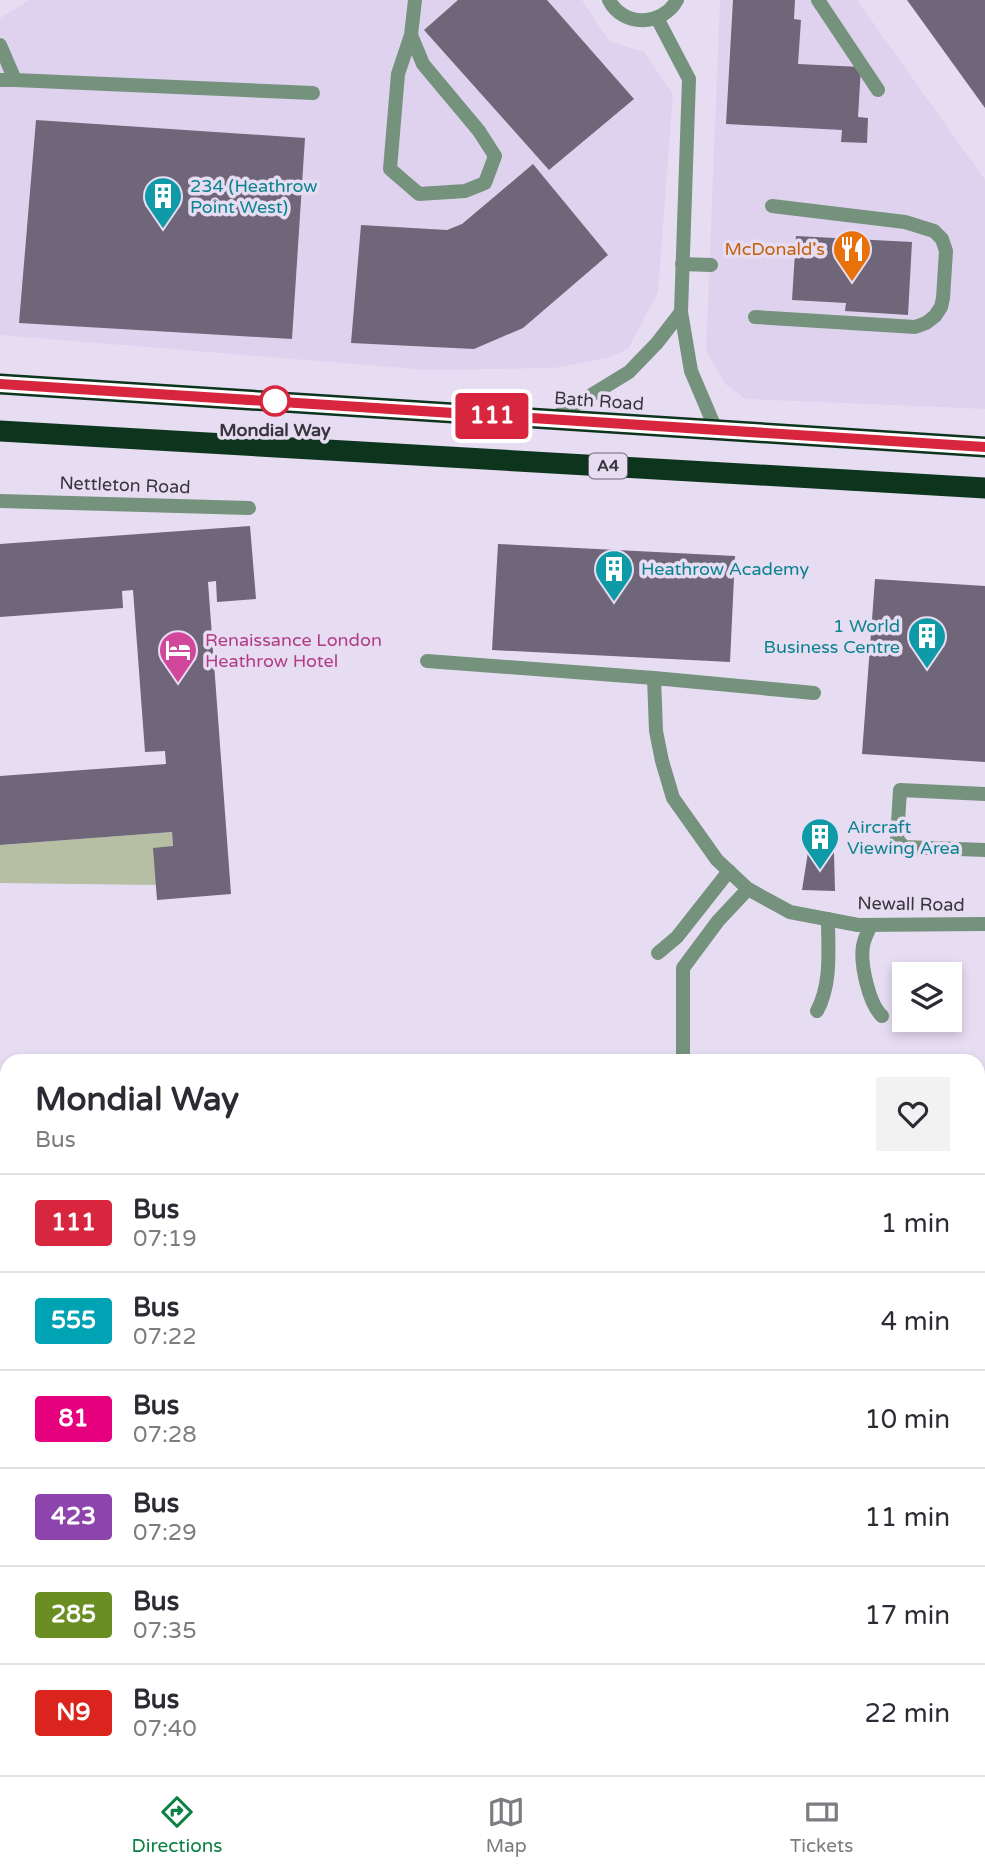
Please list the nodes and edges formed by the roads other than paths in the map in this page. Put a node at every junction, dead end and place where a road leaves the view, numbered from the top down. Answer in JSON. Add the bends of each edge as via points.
{"nodes":[{"id":1,"x":415,"y":0,"type":"edge"},
{"id":2,"x":609,"y":0,"type":"edge"},
{"id":3,"x":677,"y":0,"type":"edge"},
{"id":4,"x":818,"y":0,"type":"edge"},
{"id":5,"x":657,"y":19,"type":"junction"},
{"id":6,"x":411,"y":35,"type":"junction"},
{"id":7,"x":0,"y":46,"type":"edge"},
{"id":8,"x":7,"y":80,"type":"edge"},
{"id":9,"x":878,"y":90,"type":"dead end"},
{"id":10,"x":313,"y":93,"type":"dead end"},
{"id":11,"x":772,"y":205,"type":"dead end"},
{"id":12,"x":682,"y":264,"type":"junction"},
{"id":13,"x":711,"y":265,"type":"dead end"},
{"id":14,"x":681,"y":312,"type":"junction"},
{"id":15,"x":755,"y":317,"type":"dead end"},
{"id":16,"x":0,"y":384,"type":"edge"},
{"id":17,"x":549,"y":421,"type":"junction"},
{"id":18,"x":0,"y":431,"type":"edge"},
{"id":19,"x":717,"y":432,"type":"junction"},
{"id":20,"x":985,"y":447,"type":"edge"},
{"id":21,"x":985,"y":488,"type":"edge"},
{"id":22,"x":0,"y":501,"type":"edge"},
{"id":23,"x":249,"y":508,"type":"dead end"},
{"id":24,"x":427,"y":661,"type":"dead end"},
{"id":25,"x":654,"y":678,"type":"junction"},
{"id":26,"x":814,"y":693,"type":"dead end"},
{"id":27,"x":985,"y":794,"type":"edge"},
{"id":28,"x":985,"y":850,"type":"edge"},
{"id":29,"x":729,"y":871,"type":"junction"},
{"id":30,"x":748,"y":889,"type":"junction"},
{"id":31,"x":828,"y":919,"type":"junction"},
{"id":32,"x":985,"y":924,"type":"edge"},
{"id":33,"x":871,"y":925,"type":"junction"},
{"id":34,"x":658,"y":953,"type":"dead end"},
{"id":35,"x":817,"y":1011,"type":"dead end"},
{"id":36,"x":883,"y":1016,"type":"dead end"},
{"id":37,"x":683,"y":1054,"type":"edge"}],
"edges":[{"from":1,"to":6,"type":"street"},
{"from":2,"to":5,"type":"street","via":[[632,19]]},
{"from":3,"to":5,"type":"street"},
{"from":4,"to":9,"type":"street"},
{"from":5,"to":12,"type":"street","via":[[689,79]]},
{"from":6,"to":6,"type":"street","via":[[423,64],[495,156],[485,183],[465,191],[419,194],[390,169],[398,74]]},
{"from":7,"to":8,"type":"street"},
{"from":8,"to":10,"type":"street"},
{"from":11,"to":15,"type":"street","via":[[905,222],[934,231],[946,251],[943,298],[935,316],[915,327]]},
{"from":12,"to":13,"type":"street"},
{"from":12,"to":14,"type":"street"},
{"from":14,"to":17,"type":"street","via":[[629,372]]},
{"from":14,"to":19,"type":"street","via":[[691,371]]},
{"from":16,"to":17,"type":"highway","name":"Bath Road"},
{"from":17,"to":19,"type":"highway","name":"Bath Road"},
{"from":18,"to":21,"type":"highway","number":"A4"},
{"from":19,"to":20,"type":"highway","name":"Bath Road"},
{"from":22,"to":23,"type":"street","name":"Nettleton Road"},
{"from":24,"to":25,"type":"street"},
{"from":25,"to":26,"type":"street"},
{"from":25,"to":29,"type":"street","name":"Newall Road","via":[[656,731],[673,797]]},
{"from":27,"to":28,"type":"street","via":[[900,790],[897,839],[904,847]]},
{"from":29,"to":30,"type":"street","name":"Newall Road"},
{"from":29,"to":34,"type":"street","via":[[677,937]]},
{"from":30,"to":31,"type":"street","name":"Newall Road","via":[[790,912]]},
{"from":30,"to":37,"type":"street","via":[[683,968]]},
{"from":31,"to":33,"type":"street","name":"Newall Road"},
{"from":31,"to":35,"type":"street","via":[[829,969]]},
{"from":32,"to":33,"type":"street","name":"Newall Road"},
{"from":33,"to":36,"type":"street","via":[[863,947],[867,986]]}]}
